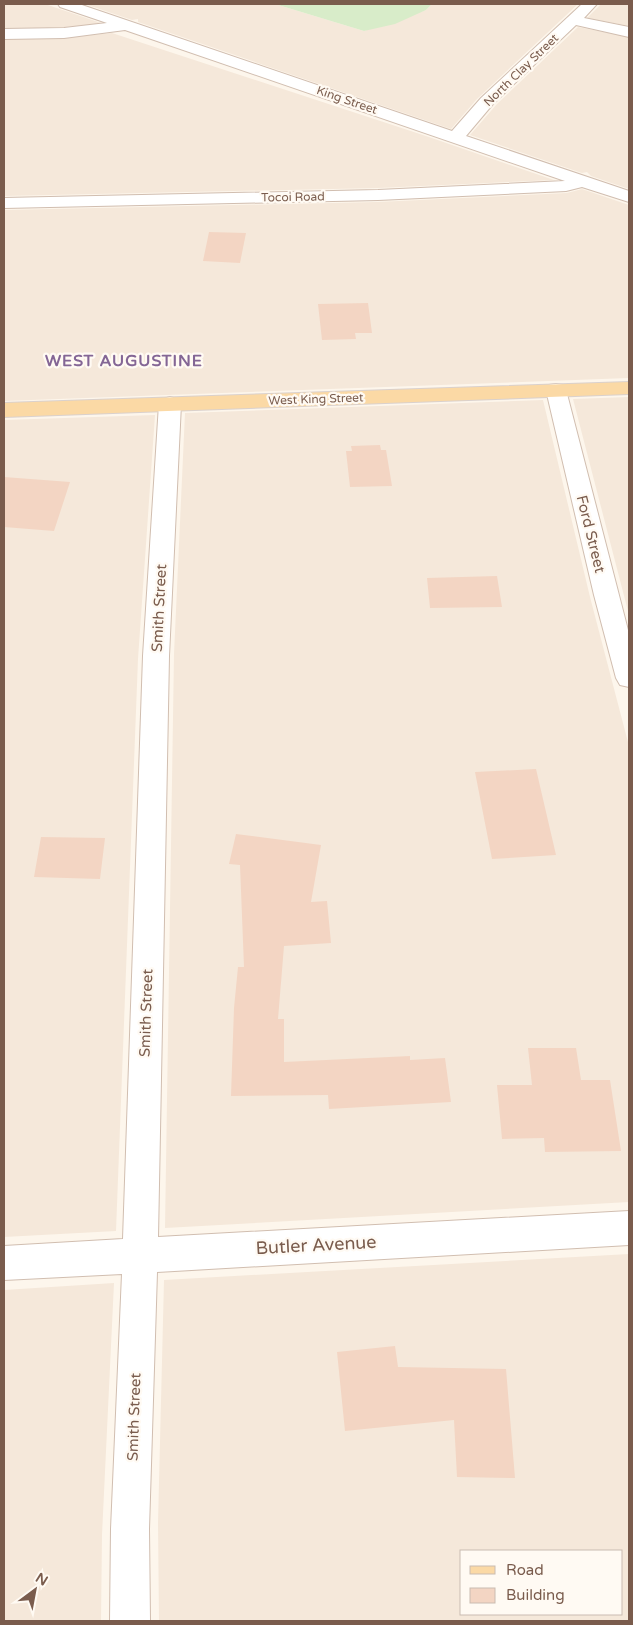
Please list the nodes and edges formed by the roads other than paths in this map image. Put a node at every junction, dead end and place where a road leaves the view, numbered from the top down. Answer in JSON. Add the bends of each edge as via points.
{"nodes":[{"id":1,"x":65,"y":4,"type":"edge"},
{"id":2,"x":590,"y":4,"type":"edge"},
{"id":3,"x":573,"y":20,"type":"junction"},
{"id":4,"x":128,"y":25,"type":"junction"},
{"id":5,"x":629,"y":32,"type":"edge"},
{"id":6,"x":4,"y":34,"type":"edge"},
{"id":7,"x":455,"y":138,"type":"junction"},
{"id":8,"x":582,"y":181,"type":"junction"},
{"id":9,"x":629,"y":197,"type":"edge"},
{"id":10,"x":4,"y":203,"type":"edge"},
{"id":11,"x":629,"y":388,"type":"edge"},
{"id":12,"x":556,"y":390,"type":"junction"},
{"id":13,"x":170,"y":404,"type":"junction"},
{"id":14,"x":4,"y":410,"type":"edge"},
{"id":15,"x":629,"y":678,"type":"edge"},
{"id":16,"x":629,"y":1228,"type":"edge"},
{"id":17,"x":140,"y":1255,"type":"junction"},
{"id":18,"x":4,"y":1263,"type":"edge"},
{"id":19,"x":130,"y":1621,"type":"edge"}],
"edges":[{"from":1,"to":4,"type":"street","name":"King Street"},
{"from":2,"to":3,"type":"street","name":"North Clay Street"},
{"from":3,"to":5,"type":"street"},
{"from":3,"to":7,"type":"street","name":"North Clay Street","via":[[487,101]]},
{"from":4,"to":6,"type":"street"},
{"from":4,"to":7,"type":"street","name":"King Street"},
{"from":7,"to":8,"type":"street","name":"King Street"},
{"from":8,"to":9,"type":"street","name":"King Street"},
{"from":8,"to":10,"type":"street","name":"Tocoi Road","via":[[566,186],[378,195]]},
{"from":11,"to":12,"type":"main road","name":"West King Street"},
{"from":12,"to":13,"type":"main road","name":"West King Street"},
{"from":12,"to":15,"type":"street","name":"Ford Street"},
{"from":13,"to":14,"type":"main road","name":"West King Street"},
{"from":13,"to":17,"type":"street","name":"Smith Street","via":[[156,656]]},
{"from":16,"to":17,"type":"street","name":"Butler Avenue"},
{"from":17,"to":18,"type":"street","name":"Butler Avenue"},
{"from":17,"to":19,"type":"street","name":"Smith Street"}]}
